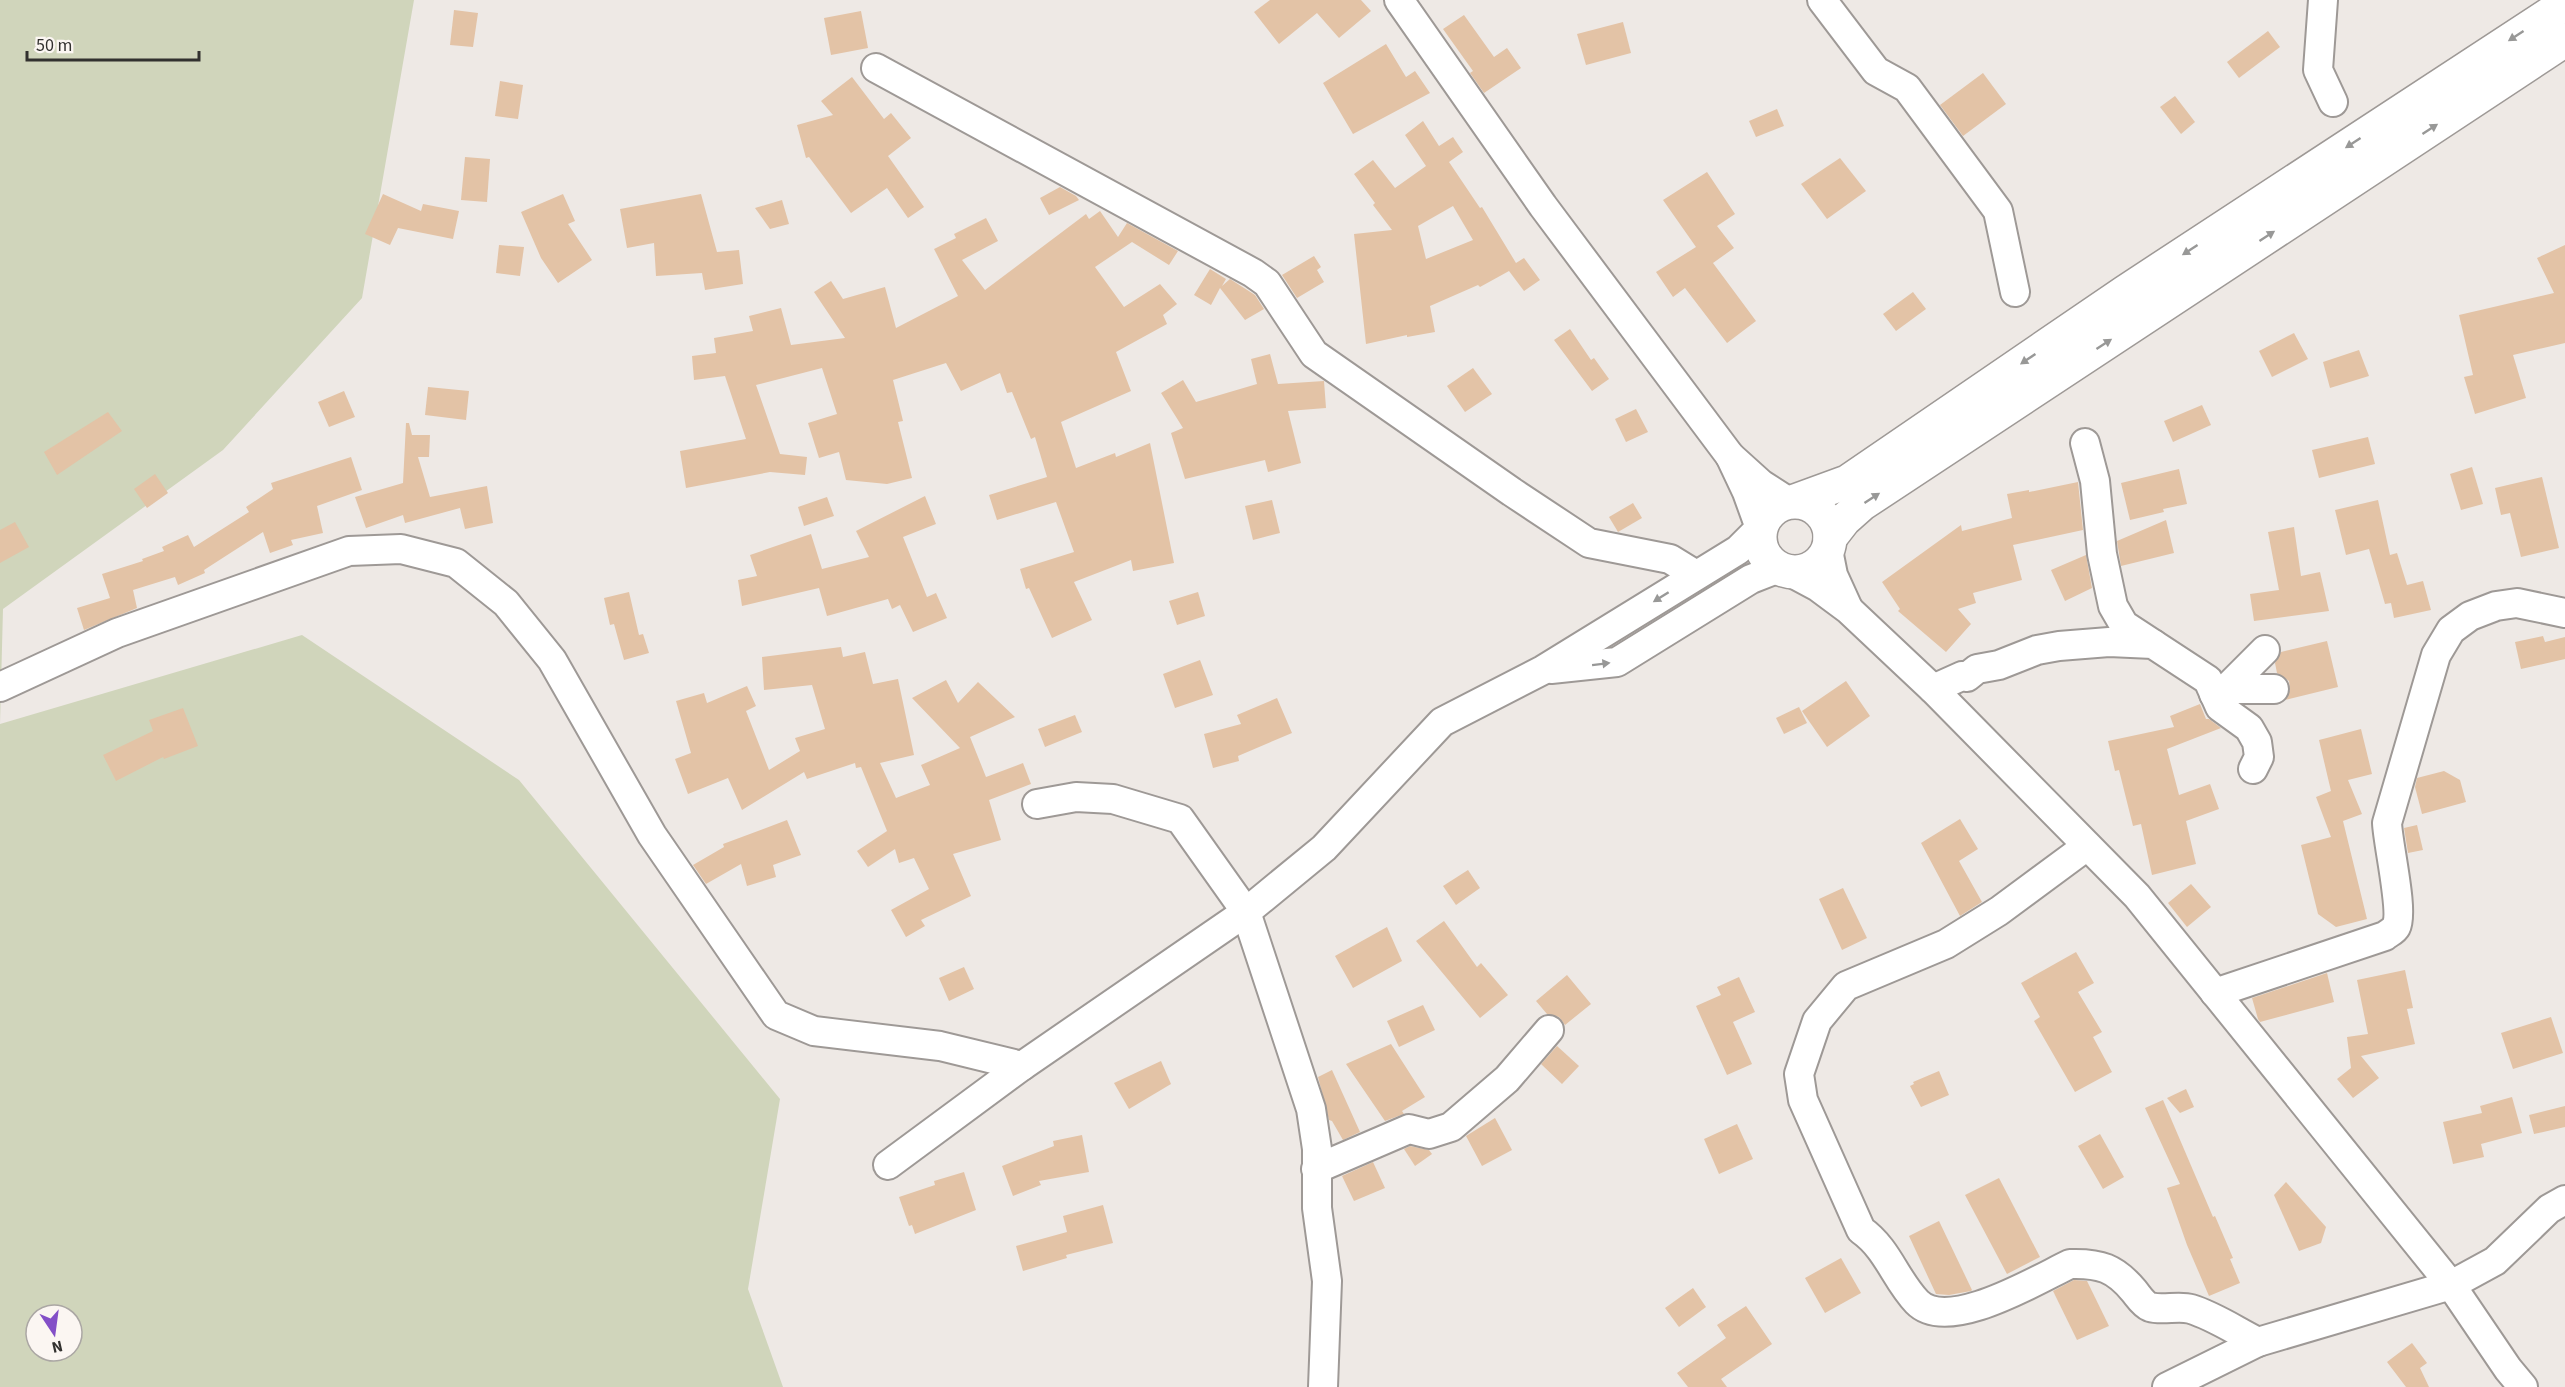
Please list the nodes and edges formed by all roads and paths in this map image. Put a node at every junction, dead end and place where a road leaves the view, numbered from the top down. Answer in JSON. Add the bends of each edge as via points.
{"nodes":[{"id":1,"x":1399,"y":0,"type":"edge"},
{"id":2,"x":1822,"y":0,"type":"edge"},
{"id":3,"x":2323,"y":0,"type":"edge"},
{"id":4,"x":2565,"y":4,"type":"edge"},
{"id":5,"x":2565,"y":40,"type":"edge"},
{"id":6,"x":876,"y":68,"type":"dead end"},
{"id":7,"x":2333,"y":102,"type":"dead end"},
{"id":8,"x":2015,"y":292,"type":"dead end"},
{"id":9,"x":2085,"y":443,"type":"dead end"},
{"id":10,"x":1730,"y":456,"type":"junction"},
{"id":11,"x":1792,"y":502,"type":"junction"},
{"id":12,"x":1760,"y":528,"type":"junction"},
{"id":13,"x":1829,"y":544,"type":"junction"},
{"id":14,"x":1784,"y":570,"type":"junction"},
{"id":15,"x":1696,"y":575,"type":"junction"},
{"id":16,"x":1849,"y":610,"type":"junction"},
{"id":17,"x":2565,"y":613,"type":"edge"},
{"id":18,"x":2153,"y":644,"type":"junction"},
{"id":19,"x":2265,"y":651,"type":"dead end"},
{"id":20,"x":1543,"y":670,"type":"junction"},
{"id":21,"x":0,"y":687,"type":"edge"},
{"id":22,"x":1934,"y":689,"type":"junction"},
{"id":23,"x":2274,"y":689,"type":"dead end"},
{"id":24,"x":2219,"y":693,"type":"junction"},
{"id":25,"x":2253,"y":770,"type":"dead end"},
{"id":26,"x":1037,"y":804,"type":"dead end"},
{"id":27,"x":2087,"y":846,"type":"junction"},
{"id":28,"x":1246,"y":912,"type":"junction"},
{"id":29,"x":2215,"y":993,"type":"junction"},
{"id":30,"x":1550,"y":1030,"type":"dead end"},
{"id":31,"x":1022,"y":1066,"type":"junction"},
{"id":32,"x":888,"y":1165,"type":"dead end"},
{"id":33,"x":1316,"y":1169,"type":"junction"},
{"id":34,"x":2565,"y":1200,"type":"edge"},
{"id":35,"x":2451,"y":1285,"type":"junction"},
{"id":36,"x":2258,"y":1341,"type":"junction"},
{"id":37,"x":1323,"y":1387,"type":"edge"},
{"id":38,"x":2167,"y":1387,"type":"edge"},
{"id":39,"x":2523,"y":1387,"type":"edge"}],
"edges":[{"from":1,"to":10,"type":"street","via":[[1543,206]]},
{"from":2,"to":8,"type":"street","via":[[1876,71],[1907,88],[1998,212]]},
{"from":3,"to":7,"type":"street","via":[[2318,70]]},
{"from":4,"to":11,"type":"main road","one_way":true,"via":[[2125,292],[1847,482]]},
{"from":13,"to":5,"type":"main road","one_way":true,"via":[[1844,520],[1862,504]]},
{"from":6,"to":15,"type":"street","via":[[1253,273],[1267,283],[1314,354],[1589,543],[1670,559]]},
{"from":9,"to":18,"type":"street","via":[[2095,481],[2102,554],[2113,606],[2124,625]]},
{"from":10,"to":11,"type":"street","via":[[1761,484]]},
{"from":10,"to":12,"type":"street"},
{"from":11,"to":12,"type":"main road","via":[[1773,509]]},
{"from":11,"to":13,"type":"main road","via":[[1816,508],[1824,517]]},
{"from":12,"to":14,"type":"main road","via":[[1762,551],[1769,562]]},
{"from":12,"to":15,"type":"street","via":[[1738,549]]},
{"from":13,"to":14,"type":"main road","via":[[1822,560],[1813,567]]},
{"from":13,"to":16,"type":"street","via":[[1833,575]]},
{"from":14,"to":16,"type":"street","via":[[1818,587]]},
{"from":20,"to":14,"type":"street","one_way":true,"via":[[1617,662],[1751,579]]},
{"from":15,"to":20,"type":"street","one_way":true},
{"from":16,"to":22,"type":"street"},
{"from":17,"to":29,"type":"street","via":[[2517,603],[2496,606],[2470,616],[2451,630],[2436,655],[2388,823],[2399,915],[2395,929],[2385,936]]},
{"from":18,"to":22,"type":"street","via":[[2059,645],[1977,669],[1967,677]]},
{"from":18,"to":24,"type":"street","via":[[2208,680]]},
{"from":19,"to":24,"type":"street"},
{"from":20,"to":28,"type":"street","via":[[1442,722],[1324,848]]},
{"from":21,"to":31,"type":"street","via":[[117,633],[349,551],[401,549],[456,563],[506,603],[552,660],[652,835],[776,1015],[814,1031],[940,1046]]},
{"from":22,"to":27,"type":"street"},
{"from":23,"to":24,"type":"street"},
{"from":24,"to":25,"type":"street","via":[[2220,707],[2249,728],[2257,742],[2259,757]]},
{"from":26,"to":28,"type":"street","via":[[1076,797],[1113,799],[1180,819]]},
{"from":27,"to":29,"type":"street","via":[[2137,896]]},
{"from":27,"to":36,"type":"street","via":[[1999,911],[1946,944],[1846,986],[1817,1021],[1799,1074],[1803,1100],[1861,1230],[1875,1240],[1918,1303],[1938,1312],[1978,1307],[2070,1264],[2083,1264],[2113,1269],[2144,1304],[2153,1308],[2192,1309]]},
{"from":28,"to":31,"type":"street"},
{"from":28,"to":33,"type":"street","via":[[1311,1109]]},
{"from":29,"to":35,"type":"street"},
{"from":30,"to":33,"type":"street","via":[[1507,1079],[1451,1127],[1429,1134],[1409,1129]]},
{"from":31,"to":32,"type":"street"},
{"from":33,"to":37,"type":"street","via":[[1327,1281]]},
{"from":34,"to":35,"type":"street","via":[[2549,1209],[2495,1261]]},
{"from":35,"to":36,"type":"street"},
{"from":35,"to":39,"type":"street"},
{"from":36,"to":38,"type":"street"}]}
